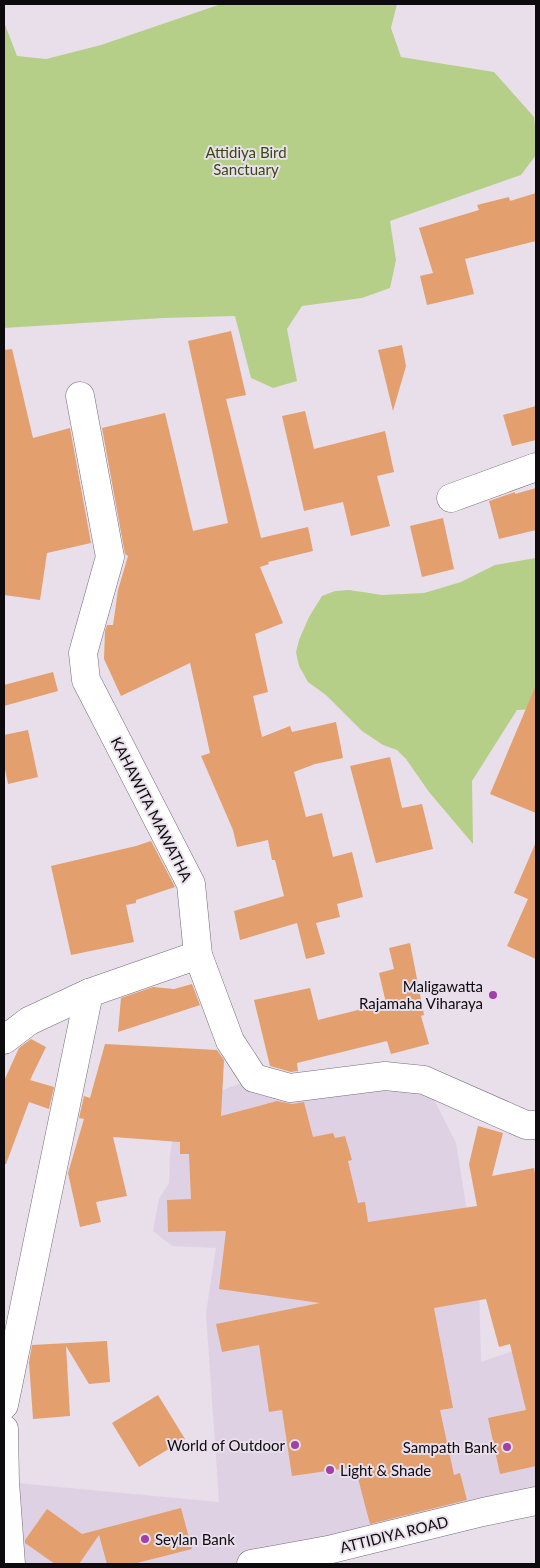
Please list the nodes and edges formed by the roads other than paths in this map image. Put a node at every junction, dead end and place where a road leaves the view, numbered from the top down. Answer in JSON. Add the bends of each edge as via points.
{"nodes":[{"id":1,"x":80,"y":396,"type":"dead end"},
{"id":2,"x":536,"y":467,"type":"edge"},
{"id":3,"x":451,"y":498,"type":"dead end"},
{"id":4,"x":198,"y":955,"type":"junction"},
{"id":5,"x":89,"y":993,"type":"junction"},
{"id":6,"x":4,"y":1040,"type":"edge"},
{"id":7,"x":536,"y":1125,"type":"edge"},
{"id":8,"x":4,"y":1405,"type":"edge"},
{"id":9,"x":4,"y":1429,"type":"edge"},
{"id":10,"x":536,"y":1501,"type":"edge"},
{"id":11,"x":11,"y":1564,"type":"edge"},
{"id":12,"x":251,"y":1564,"type":"edge"}],
"edges":[{"from":1,"to":4,"type":"street","name":"KAHAWITA MAWATHA","via":[[110,557],[83,653],[86,680],[191,884]]},
{"from":2,"to":3,"type":"street"},
{"from":4,"to":5,"type":"street"},
{"from":4,"to":7,"type":"street","name":"KAHAWITA MAWATHA","via":[[230,1041],[254,1078],[290,1088],[385,1076],[424,1080],[526,1125]]},
{"from":5,"to":6,"type":"street","via":[[30,1021]]},
{"from":5,"to":8,"type":"street"},
{"from":9,"to":11,"type":"street"},
{"from":10,"to":12,"type":"street","name":"ATTIDIYA ROAD","via":[[336,1548]]}]}
